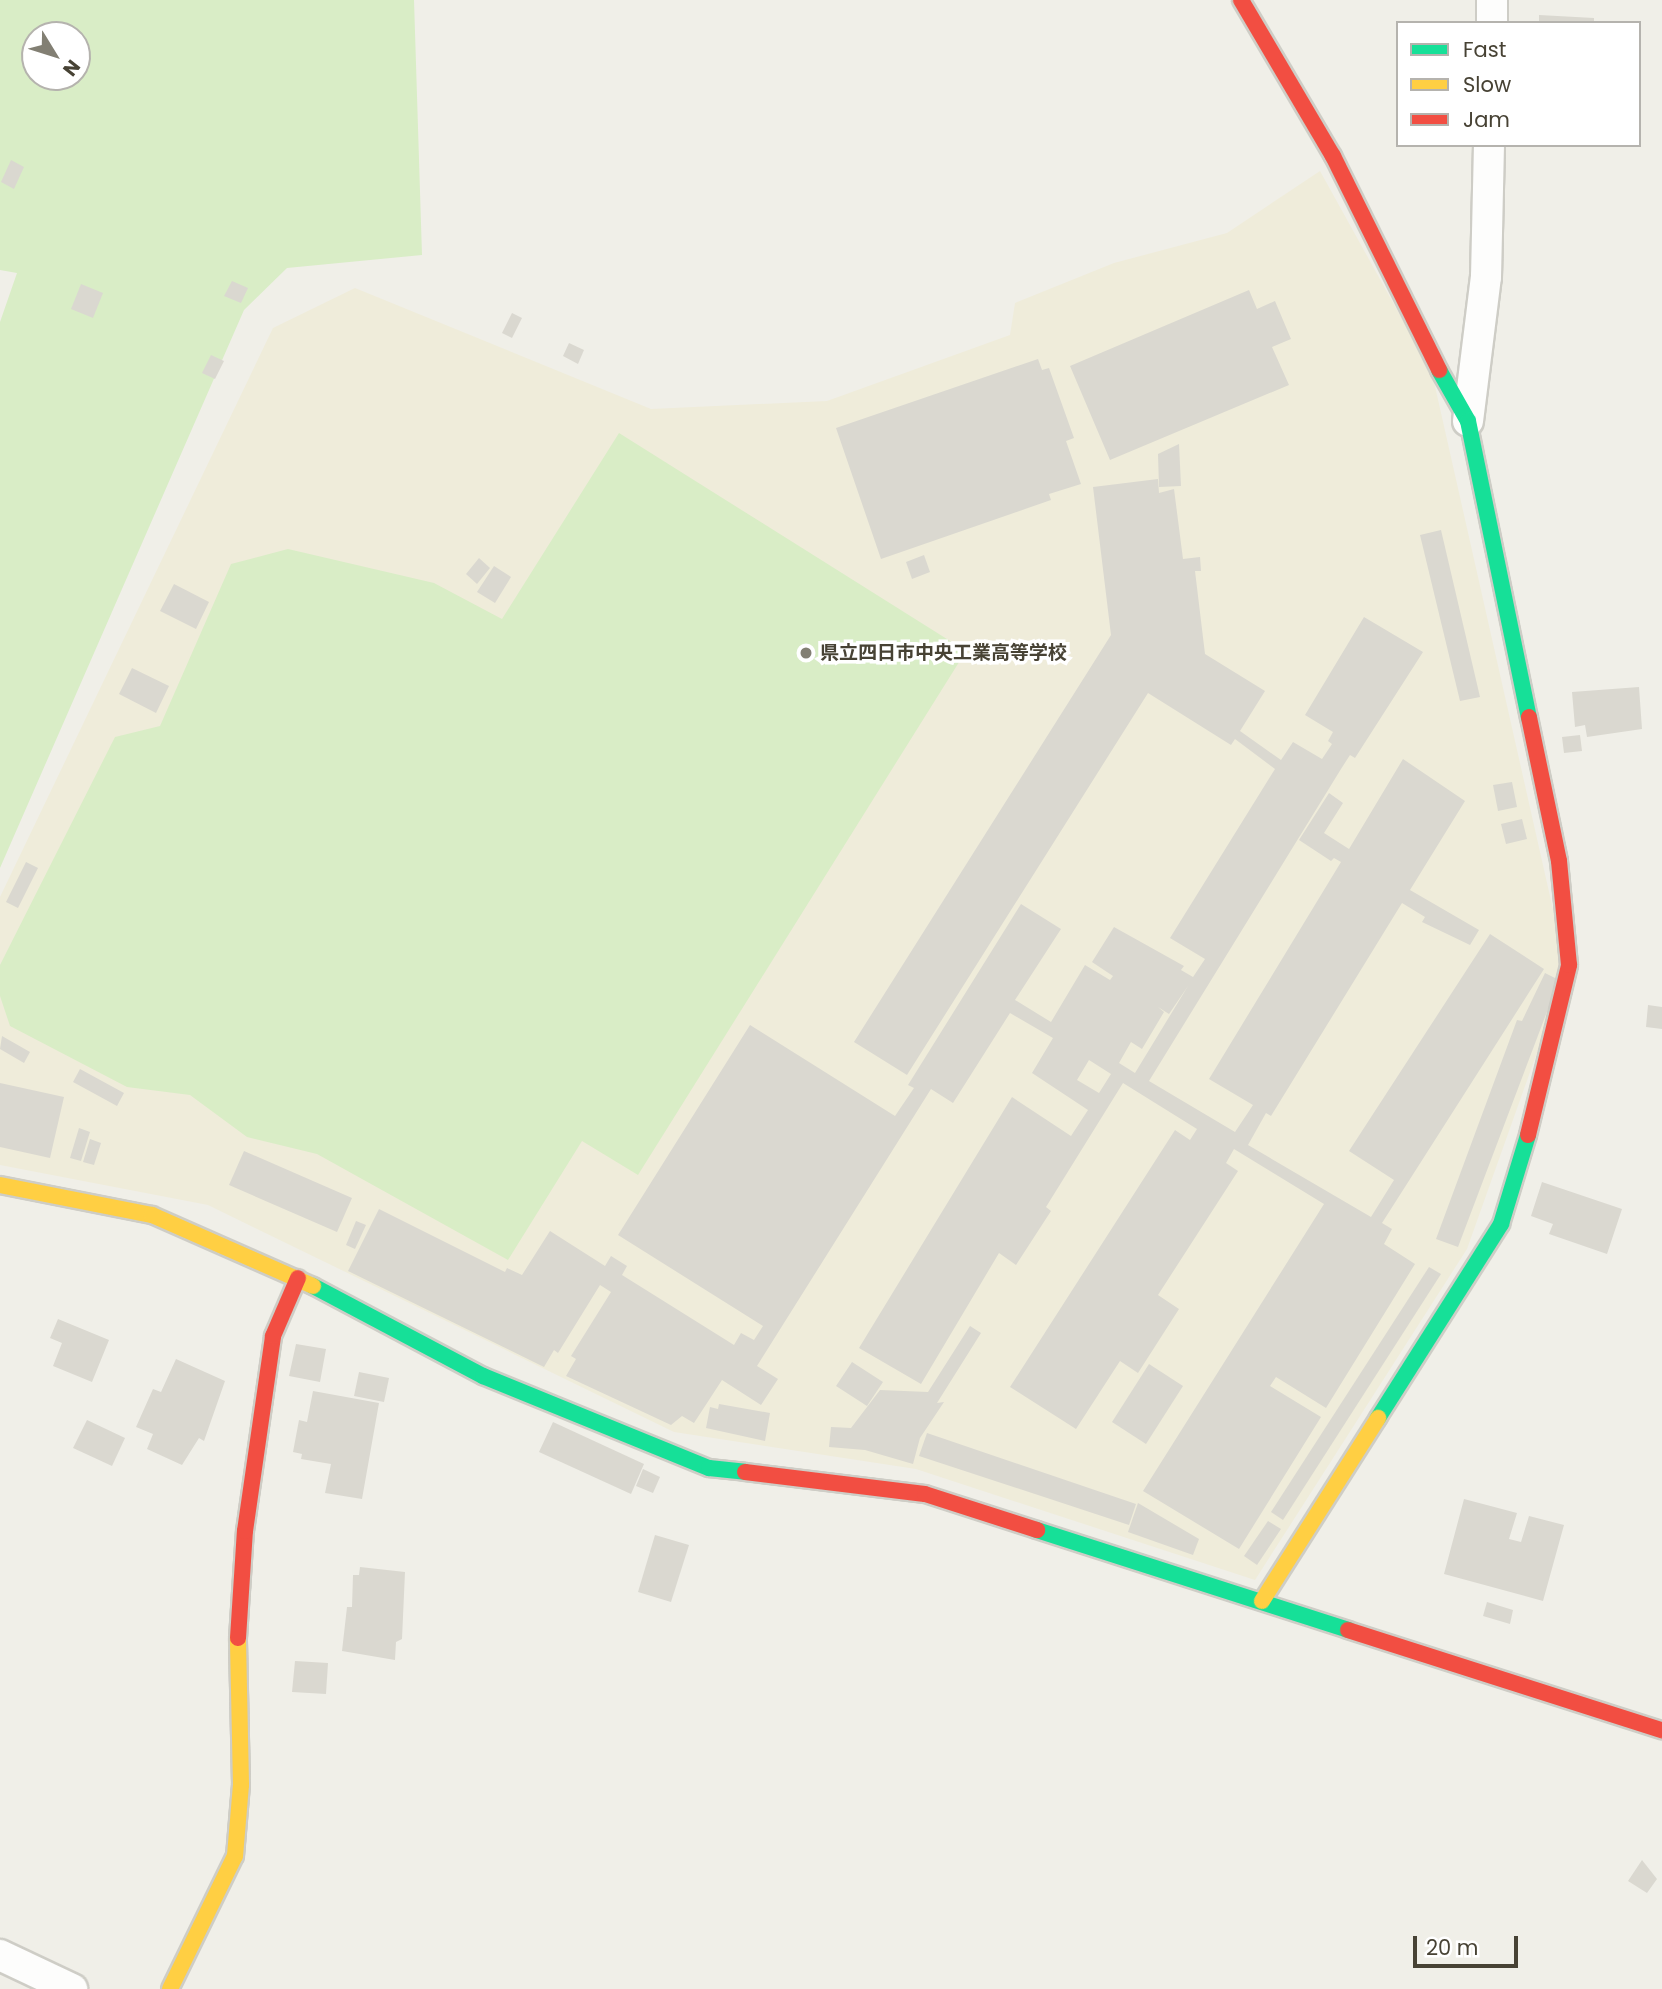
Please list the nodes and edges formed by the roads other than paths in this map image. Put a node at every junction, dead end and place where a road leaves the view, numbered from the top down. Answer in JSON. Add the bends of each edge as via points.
{"nodes":[{"id":1,"x":1241,"y":0,"type":"edge"},
{"id":2,"x":1492,"y":0,"type":"edge"},
{"id":3,"x":1492,"y":21,"type":"edge"},
{"id":4,"x":1489,"y":147,"type":"edge"},
{"id":5,"x":1468,"y":421,"type":"junction"},
{"id":6,"x":0,"y":1185,"type":"edge"},
{"id":7,"x":298,"y":1278,"type":"junction"},
{"id":8,"x":1262,"y":1601,"type":"junction"},
{"id":9,"x":1662,"y":1730,"type":"edge"},
{"id":10,"x":0,"y":1955,"type":"edge"},
{"id":11,"x":72,"y":1989,"type":"edge"},
{"id":12,"x":170,"y":1989,"type":"edge"}],
"edges":[{"from":1,"to":5,"type":"street","via":[[1333,156],[1430,355]]},
{"from":2,"to":3,"type":"street"},
{"from":4,"to":5,"type":"street","via":[[1486,277]]},
{"from":5,"to":8,"type":"street","via":[[1559,860],[1569,965],[1544,1084],[1501,1224]]},
{"from":6,"to":7,"type":"street","via":[[152,1215]]},
{"from":7,"to":8,"type":"street","via":[[483,1376],[709,1468],[925,1494]]},
{"from":7,"to":12,"type":"street","via":[[273,1336],[245,1531],[237,1611],[241,1785],[235,1856]]},
{"from":8,"to":9,"type":"street"},
{"from":10,"to":11,"type":"street"}]}
